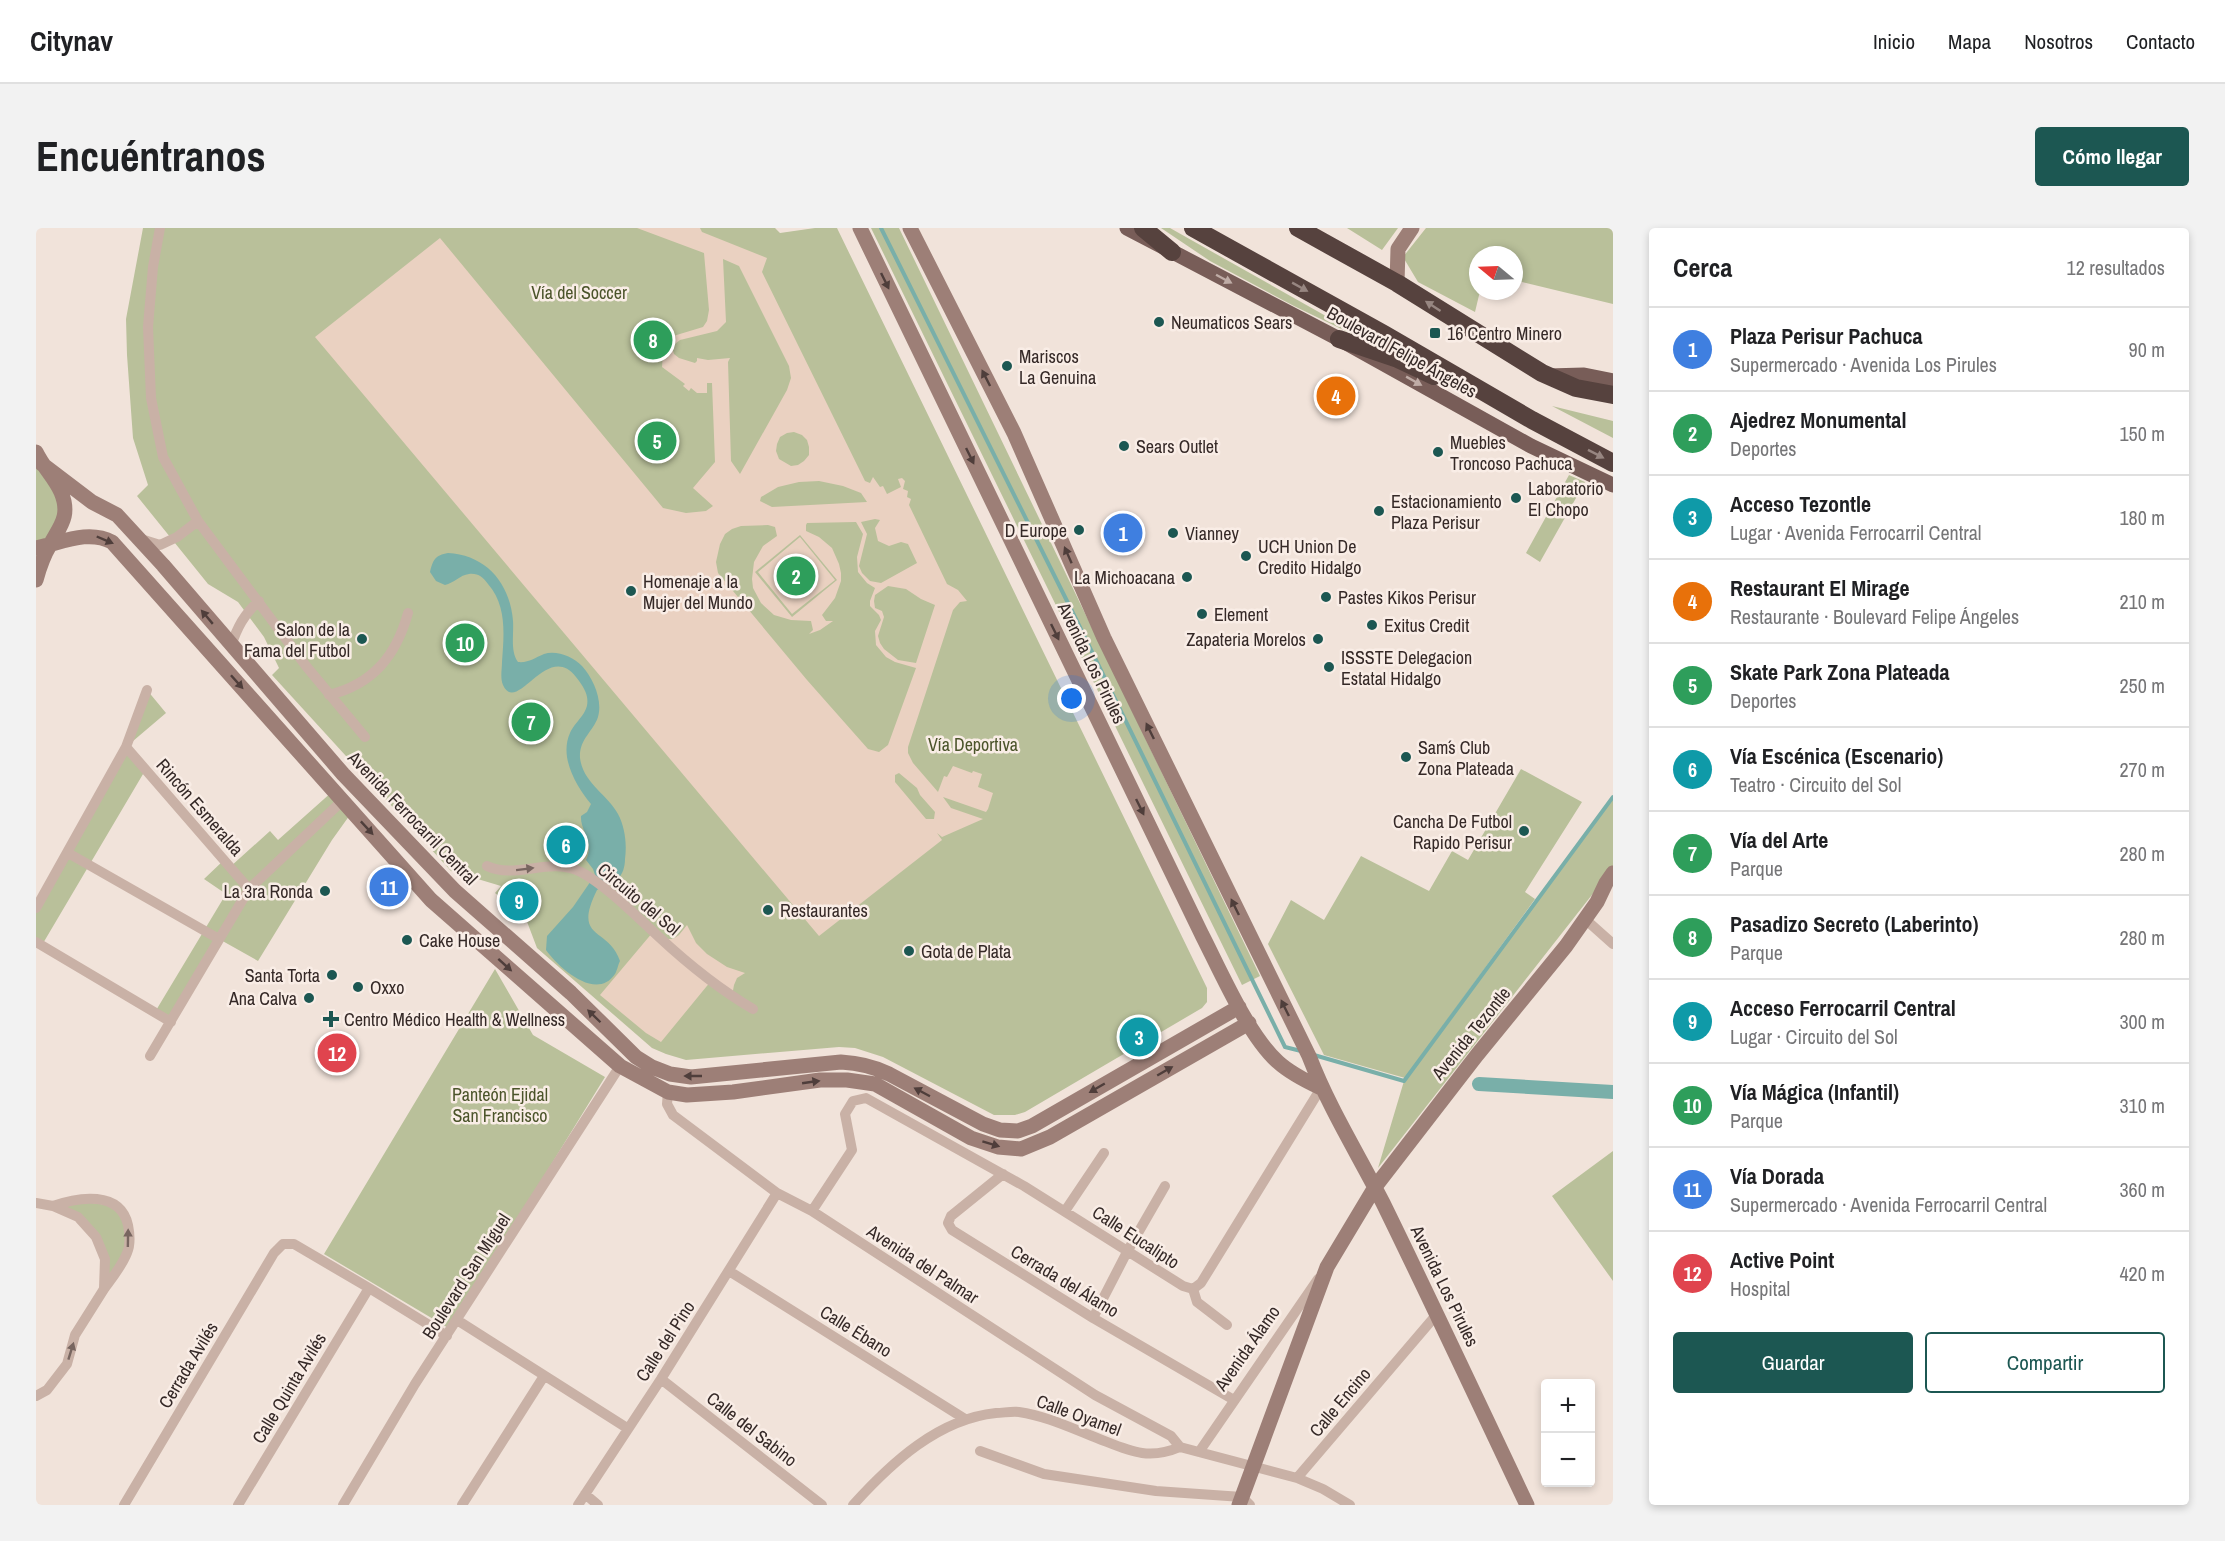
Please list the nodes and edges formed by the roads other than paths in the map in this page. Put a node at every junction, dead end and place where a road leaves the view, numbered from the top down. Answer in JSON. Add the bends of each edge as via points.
{"nodes":[{"id":1,"x":160,"y":228,"type":"edge"},
{"id":2,"x":860,"y":228,"type":"edge"},
{"id":3,"x":910,"y":228,"type":"edge"},
{"id":4,"x":1127,"y":228,"type":"edge"},
{"id":5,"x":1143,"y":228,"type":"edge"},
{"id":6,"x":1193,"y":228,"type":"edge"},
{"id":7,"x":1298,"y":228,"type":"edge"},
{"id":8,"x":1412,"y":228,"type":"edge"},
{"id":9,"x":1172,"y":252,"type":"junction"},
{"id":10,"x":1397,"y":283,"type":"junction"},
{"id":11,"x":1339,"y":339,"type":"junction"},
{"id":12,"x":1547,"y":376,"type":"junction"},
{"id":13,"x":1613,"y":381,"type":"edge"},
{"id":14,"x":1613,"y":395,"type":"edge"},
{"id":15,"x":1489,"y":396,"type":"junction"},
{"id":16,"x":39,"y":458,"type":"edge"},
{"id":17,"x":1613,"y":463,"type":"edge"},
{"id":18,"x":1613,"y":485,"type":"edge"},
{"id":19,"x":198,"y":521,"type":"junction"},
{"id":20,"x":138,"y":538,"type":"junction"},
{"id":21,"x":43,"y":547,"type":"edge"},
{"id":22,"x":36,"y":580,"type":"edge"},
{"id":23,"x":259,"y":602,"type":"junction"},
{"id":24,"x":408,"y":613,"type":"dead end"},
{"id":25,"x":231,"y":646,"type":"junction"},
{"id":26,"x":147,"y":690,"type":"dead end"},
{"id":27,"x":329,"y":695,"type":"junction"},
{"id":28,"x":365,"y":737,"type":"dead end"},
{"id":29,"x":126,"y":747,"type":"junction"},
{"id":30,"x":342,"y":801,"type":"junction"},
{"id":31,"x":68,"y":853,"type":"junction"},
{"id":32,"x":488,"y":866,"type":"dead end"},
{"id":33,"x":1611,"y":884,"type":"edge"},
{"id":34,"x":249,"y":889,"type":"junction"},
{"id":35,"x":36,"y":908,"type":"edge"},
{"id":36,"x":1585,"y":919,"type":"junction"},
{"id":37,"x":219,"y":939,"type":"junction"},
{"id":38,"x":36,"y":942,"type":"edge"},
{"id":39,"x":1613,"y":944,"type":"edge"},
{"id":40,"x":1239,"y":1007,"type":"junction"},
{"id":41,"x":753,"y":1009,"type":"dead end"},
{"id":42,"x":171,"y":1022,"type":"junction"},
{"id":43,"x":1249,"y":1023,"type":"junction"},
{"id":44,"x":150,"y":1056,"type":"dead end"},
{"id":45,"x":620,"y":1066,"type":"junction"},
{"id":46,"x":751,"y":1071,"type":"junction"},
{"id":47,"x":1321,"y":1088,"type":"junction"},
{"id":48,"x":753,"y":1090,"type":"junction"},
{"id":49,"x":668,"y":1092,"type":"junction"},
{"id":50,"x":1104,"y":1153,"type":"dead end"},
{"id":51,"x":1003,"y":1174,"type":"junction"},
{"id":52,"x":1165,"y":1186,"type":"dead end"},
{"id":53,"x":1375,"y":1187,"type":"junction"},
{"id":54,"x":777,"y":1193,"type":"junction"},
{"id":55,"x":36,"y":1203,"type":"edge"},
{"id":56,"x":52,"y":1206,"type":"junction"},
{"id":57,"x":812,"y":1211,"type":"junction"},
{"id":58,"x":1065,"y":1211,"type":"junction"},
{"id":59,"x":1127,"y":1252,"type":"junction"},
{"id":60,"x":1327,"y":1267,"type":"junction"},
{"id":61,"x":729,"y":1271,"type":"junction"},
{"id":62,"x":369,"y":1288,"type":"junction"},
{"id":63,"x":1193,"y":1289,"type":"junction"},
{"id":64,"x":104,"y":1290,"type":"junction"},
{"id":65,"x":1437,"y":1314,"type":"junction"},
{"id":66,"x":1093,"y":1317,"type":"junction"},
{"id":67,"x":457,"y":1320,"type":"junction"},
{"id":68,"x":1227,"y":1325,"type":"dead end"},
{"id":69,"x":447,"y":1336,"type":"junction"},
{"id":70,"x":544,"y":1376,"type":"junction"},
{"id":71,"x":661,"y":1379,"type":"junction"},
{"id":72,"x":36,"y":1395,"type":"edge"},
{"id":73,"x":1234,"y":1400,"type":"junction"},
{"id":74,"x":966,"y":1419,"type":"junction"},
{"id":75,"x":627,"y":1428,"type":"junction"},
{"id":76,"x":1180,"y":1447,"type":"junction"},
{"id":77,"x":980,"y":1452,"type":"dead end"},
{"id":78,"x":1199,"y":1452,"type":"junction"},
{"id":79,"x":1254,"y":1467,"type":"junction"},
{"id":80,"x":1297,"y":1478,"type":"junction"},
{"id":81,"x":585,"y":1494,"type":"junction"},
{"id":82,"x":1244,"y":1502,"type":"edge"},
{"id":83,"x":124,"y":1505,"type":"edge"},
{"id":84,"x":238,"y":1505,"type":"edge"},
{"id":85,"x":343,"y":1505,"type":"edge"},
{"id":86,"x":462,"y":1505,"type":"edge"},
{"id":87,"x":578,"y":1505,"type":"edge"},
{"id":88,"x":598,"y":1505,"type":"edge"},
{"id":89,"x":822,"y":1505,"type":"edge"},
{"id":90,"x":853,"y":1505,"type":"edge"},
{"id":91,"x":1350,"y":1505,"type":"edge"},
{"id":92,"x":1527,"y":1505,"type":"edge"}],
"edges":[{"from":1,"to":19,"type":"street","via":[[148,327],[151,398],[163,457]]},
{"from":2,"to":40,"type":"street","name":"Avenida Los Pirules","one_way":true},
{"from":47,"to":3,"type":"street","name":"Avenida Los Pirules","one_way":true,"via":[[1309,1056],[1104,638],[1014,433]]},
{"from":4,"to":9,"type":"main road","name":"Boulevard Felipe Ángeles"},
{"from":5,"to":9,"type":"highway"},
{"from":6,"to":15,"type":"highway","name":"Boulevard Felipe Ángeles","one_way":true},
{"from":7,"to":10,"type":"highway"},
{"from":8,"to":10,"type":"street","via":[[1398,249]]},
{"from":9,"to":11,"type":"main road","name":"Boulevard Felipe Ángeles","one_way":true},
{"from":12,"to":10,"type":"highway","one_way":true},
{"from":11,"to":15,"type":"highway"},
{"from":11,"to":18,"type":"main road","name":"Boulevard Felipe Ángeles","one_way":true,"via":[[1483,420]]},
{"from":12,"to":13,"type":"main road","via":[[1584,375]]},
{"from":12,"to":14,"type":"highway","via":[[1576,388]]},
{"from":15,"to":17,"type":"highway","name":"Boulevard Felipe Ángeles","one_way":true},
{"from":16,"to":20,"type":"street","name":"Avenida Ferrocarril Central","via":[[92,502],[117,515]]},
{"from":16,"to":21,"type":"street","via":[[64,501],[63,524]]},
{"from":19,"to":20,"type":"street","via":[[160,545]]},
{"from":19,"to":23,"type":"street"},
{"from":25,"to":20,"type":"street","name":"Avenida Ferrocarril Central","one_way":true},
{"from":21,"to":22,"type":"street"},
{"from":21,"to":30,"type":"street","one_way":true,"via":[[94,536],[112,542]]},
{"from":23,"to":25,"type":"street","via":[[241,621]]},
{"from":23,"to":27,"type":"street"},
{"from":24,"to":27,"type":"street","via":[[393,653],[374,673],[357,686]]},
{"from":46,"to":25,"type":"street","name":"Avenida Ferrocarril Central","one_way":true,"via":[[691,1077],[670,1074],[636,1057],[571,993],[455,891],[343,774]]},
{"from":26,"to":29,"type":"street"},
{"from":27,"to":28,"type":"street"},
{"from":29,"to":31,"type":"street"},
{"from":29,"to":34,"type":"street","name":"Rincón Esmeralda"},
{"from":30,"to":34,"type":"street"},
{"from":30,"to":45,"type":"street","one_way":true,"via":[[431,900]]},
{"from":31,"to":35,"type":"street"},
{"from":31,"to":37,"type":"street"},
{"from":32,"to":41,"type":"street","name":"Circuito del Sol","one_way":true,"via":[[507,872],[564,866],[582,873],[620,901],[703,975]]},
{"from":33,"to":36,"type":"street","name":"Avenida Tezontle"},
{"from":34,"to":37,"type":"street"},
{"from":36,"to":39,"type":"street"},
{"from":36,"to":53,"type":"street","name":"Avenida Tezontle"},
{"from":37,"to":42,"type":"street"},
{"from":38,"to":42,"type":"street"},
{"from":40,"to":43,"type":"street","name":"Avenida Los Pirules"},
{"from":40,"to":46,"type":"street","name":"Avenida Ferrocarril Central","one_way":true,"via":[[1018,1131],[983,1124],[889,1074],[858,1063]]},
{"from":42,"to":44,"type":"street"},
{"from":43,"to":47,"type":"street","name":"Avenida Los Pirules","via":[[1278,1062]]},
{"from":48,"to":43,"type":"street","one_way":true,"via":[[820,1080],[875,1084],[971,1138],[1021,1149],[1050,1137]]},
{"from":45,"to":49,"type":"street"},
{"from":45,"to":67,"type":"street","name":"Boulevard San Miguel"},
{"from":46,"to":48,"type":"street"},
{"from":47,"to":53,"type":"street","name":"Avenida Los Pirules"},
{"from":47,"to":63,"type":"street","name":"Calle Eucalipto","via":[[1201,1283]]},
{"from":48,"to":49,"type":"street","via":[[687,1095]]},
{"from":49,"to":54,"type":"street","name":"Avenida del Palmar","via":[[667,1104],[673,1115]]},
{"from":50,"to":58,"type":"street"},
{"from":51,"to":57,"type":"street","name":"Calle Eucalipto","via":[[866,1098],[853,1101],[845,1114],[852,1150]]},
{"from":51,"to":58,"type":"street","name":"Calle Eucalipto"},
{"from":51,"to":66,"type":"street","name":"Cerrada del Álamo","via":[[951,1216],[948,1223],[952,1230]]},
{"from":52,"to":59,"type":"street"},
{"from":53,"to":60,"type":"street","name":"Avenida Álamo"},
{"from":53,"to":65,"type":"street","name":"Avenida Los Pirules"},
{"from":54,"to":57,"type":"street","name":"Avenida del Palmar"},
{"from":54,"to":61,"type":"street","name":"Calle del Pino"},
{"from":55,"to":56,"type":"street"},
{"from":56,"to":64,"type":"street","via":[[78,1217],[96,1237],[105,1259]]},
{"from":64,"to":56,"type":"street","one_way":true,"via":[[127,1253],[130,1237],[126,1217],[116,1206],[101,1199],[86,1197]]},
{"from":57,"to":76,"type":"street","name":"Avenida del Palmar","via":[[1095,1395],[1171,1436]]},
{"from":58,"to":59,"type":"street","name":"Calle Eucalipto"},
{"from":59,"to":63,"type":"street","name":"Calle Eucalipto"},
{"from":59,"to":66,"type":"street"},
{"from":60,"to":73,"type":"street","name":"Avenida Álamo"},
{"from":60,"to":79,"type":"street","name":"Avenida Álamo"},
{"from":61,"to":71,"type":"street","name":"Calle del Pino"},
{"from":61,"to":74,"type":"street","name":"Calle Ébano"},
{"from":62,"to":69,"type":"street"},
{"from":62,"to":83,"type":"street","name":"Cerrada Avilés","via":[[294,1244],[283,1244],[274,1253]]},
{"from":62,"to":84,"type":"street","name":"Calle Quinta Avilés"},
{"from":63,"to":68,"type":"street","via":[[1197,1302]]},
{"from":72,"to":64,"type":"street","one_way":true,"via":[[47,1390],[67,1364],[75,1335]]},
{"from":65,"to":80,"type":"street","name":"Calle Encino"},
{"from":65,"to":92,"type":"street","name":"Avenida Los Pirules"},
{"from":66,"to":73,"type":"street","name":"Cerrada del Álamo"},
{"from":67,"to":69,"type":"street","name":"Boulevard San Miguel"},
{"from":67,"to":70,"type":"street"},
{"from":69,"to":85,"type":"street","name":"Boulevard San Miguel"},
{"from":70,"to":75,"type":"street"},
{"from":70,"to":86,"type":"street"},
{"from":71,"to":75,"type":"street","name":"Calle del Pino"},
{"from":71,"to":89,"type":"street","name":"Calle del Sabino"},
{"from":73,"to":78,"type":"street","name":"Avenida Álamo"},
{"from":74,"to":76,"type":"street","name":"Calle Oyamel","via":[[1016,1411],[1044,1417],[1136,1454],[1166,1453]]},
{"from":74,"to":90,"type":"street","name":"Calle Oyamel","via":[[928,1438],[873,1482]]},
{"from":75,"to":81,"type":"street","name":"Calle del Pino"},
{"from":76,"to":78,"type":"street"},
{"from":77,"to":82,"type":"street","via":[[1044,1474]]},
{"from":78,"to":79,"type":"street"},
{"from":79,"to":80,"type":"street"},
{"from":79,"to":82,"type":"street","name":"Avenida Álamo"},
{"from":80,"to":91,"type":"street"},
{"from":81,"to":87,"type":"street","name":"Calle del Pino"},
{"from":81,"to":88,"type":"street"}]}
